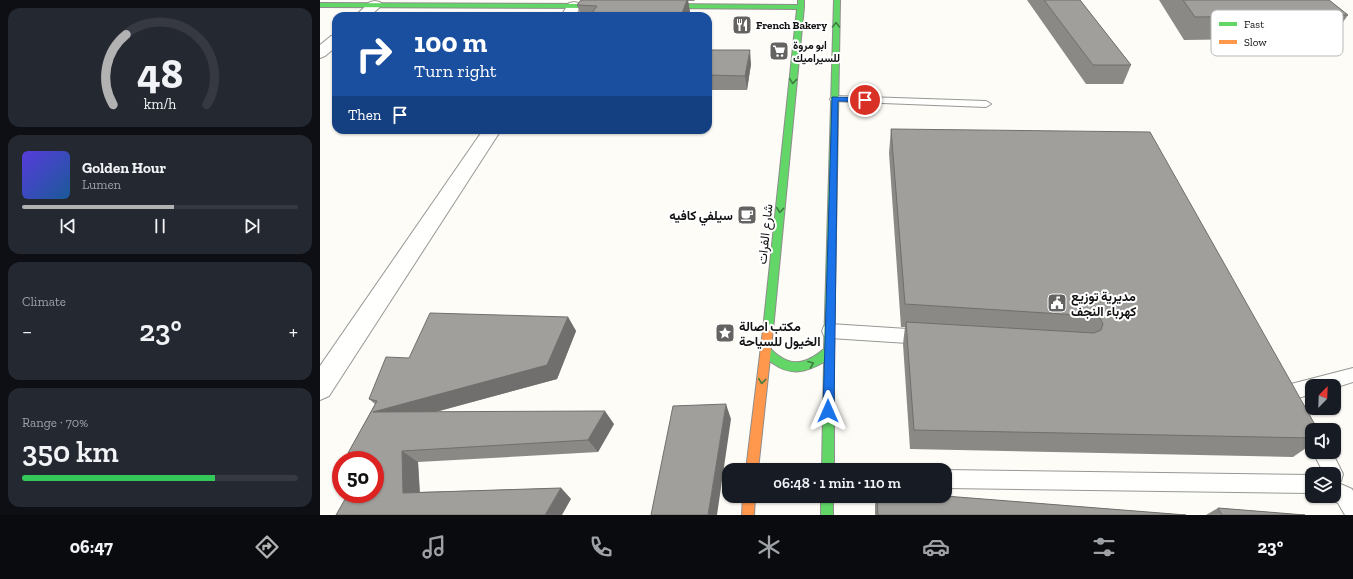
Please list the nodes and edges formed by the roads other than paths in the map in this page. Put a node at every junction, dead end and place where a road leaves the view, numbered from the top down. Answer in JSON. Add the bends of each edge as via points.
{"nodes":[{"id":1,"x":837,"y":0,"type":"edge"},
{"id":2,"x":550,"y":3,"type":"edge"},
{"id":3,"x":766,"y":3,"type":"edge"},
{"id":4,"x":801,"y":4,"type":"edge"},
{"id":5,"x":320,"y":5,"type":"edge"},
{"id":6,"x":375,"y":5,"type":"junction"},
{"id":7,"x":614,"y":6,"type":"edge"},
{"id":8,"x":646,"y":6,"type":"edge"},
{"id":9,"x":571,"y":11,"type":"edge"},
{"id":10,"x":367,"y":12,"type":"edge"},
{"id":11,"x":332,"y":42,"type":"edge"},
{"id":12,"x":320,"y":53,"type":"edge"},
{"id":13,"x":834,"y":99,"type":"junction"},
{"id":14,"x":986,"y":104,"type":"dead end"},
{"id":15,"x":489,"y":134,"type":"edge"},
{"id":16,"x":830,"y":331,"type":"junction"},
{"id":17,"x":939,"y":338,"type":"edge"},
{"id":18,"x":766,"y":351,"type":"junction"},
{"id":19,"x":829,"y":351,"type":"junction"},
{"id":20,"x":1353,"y":375,"type":"edge"},
{"id":21,"x":1338,"y":379,"type":"edge"},
{"id":22,"x":320,"y":388,"type":"edge"},
{"id":23,"x":1305,"y":388,"type":"edge"},
{"id":24,"x":1291,"y":392,"type":"edge"},
{"id":25,"x":753,"y":463,"type":"edge"},
{"id":26,"x":828,"y":463,"type":"edge"},
{"id":27,"x":952,"y":479,"type":"edge"},
{"id":28,"x":1305,"y":484,"type":"edge"},
{"id":29,"x":749,"y":503,"type":"edge"},
{"id":30,"x":827,"y":503,"type":"edge"},
{"id":31,"x":748,"y":515,"type":"edge"},
{"id":32,"x":827,"y":515,"type":"edge"}],
"edges":[{"from":13,"to":1,"type":"main road","one_way":true},
{"from":2,"to":6,"type":"main road"},
{"from":2,"to":9,"type":"main road"},
{"from":3,"to":4,"type":"main road"},
{"from":3,"to":8,"type":"main road"},
{"from":4,"to":18,"type":"main road","name":"شارع الفرات","one_way":true},
{"from":5,"to":6,"type":"main road"},
{"from":6,"to":10,"type":"street"},
{"from":7,"to":9,"type":"main road"},
{"from":11,"to":12,"type":"street"},
{"from":13,"to":14,"type":"lane"},
{"from":13,"to":16,"type":"main road"},
{"from":15,"to":22,"type":"street"},
{"from":16,"to":17,"type":"lane"},
{"from":16,"to":19,"type":"main road"},
{"from":18,"to":19,"type":"main road","one_way":true,"via":[[780,364],[791,368],[813,365],[823,359]]},
{"from":18,"to":25,"type":"main road","name":"شارع الفرات","one_way":true},
{"from":19,"to":26,"type":"main road"},
{"from":20,"to":21,"type":"lane"},
{"from":23,"to":24,"type":"lane"},
{"from":27,"to":28,"type":"lane"},
{"from":29,"to":31,"type":"main road"},
{"from":30,"to":32,"type":"main road"}]}
